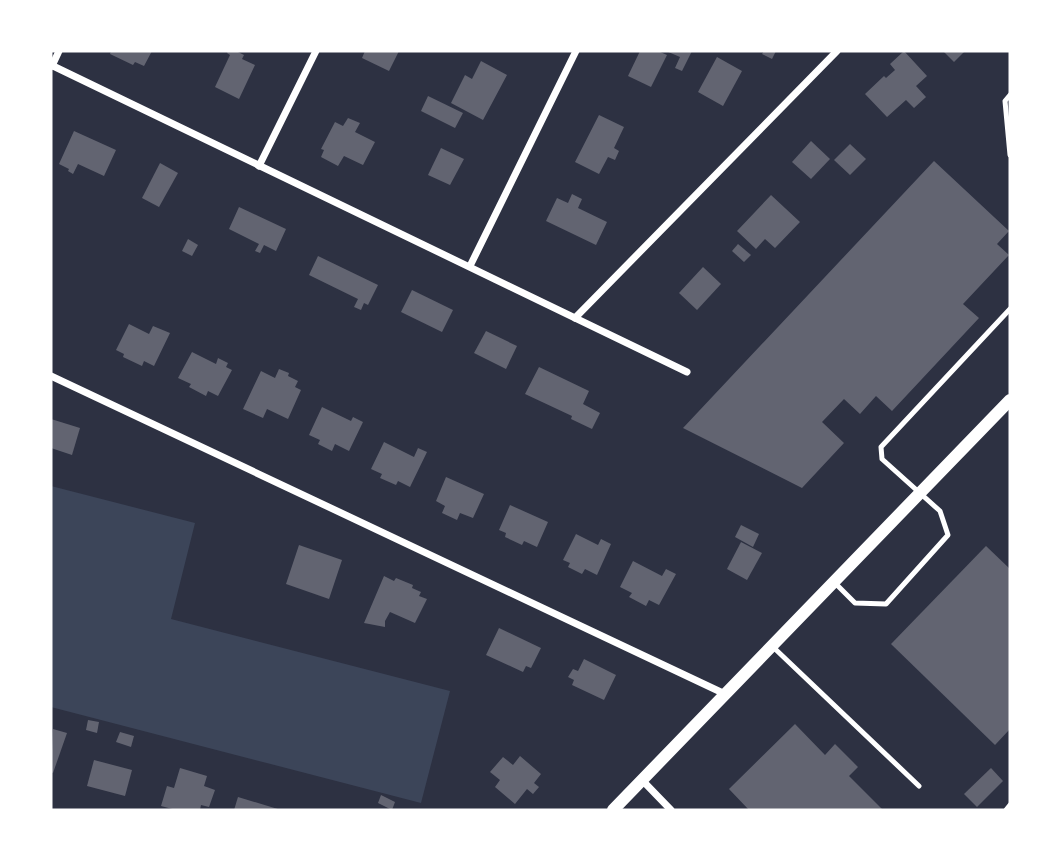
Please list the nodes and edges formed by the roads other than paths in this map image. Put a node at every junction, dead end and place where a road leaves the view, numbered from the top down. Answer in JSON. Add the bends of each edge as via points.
{"nodes":[{"id":1,"x":59,"y":51,"type":"edge"},
{"id":2,"x":316,"y":51,"type":"edge"},
{"id":3,"x":576,"y":51,"type":"edge"},
{"id":4,"x":837,"y":51,"type":"edge"},
{"id":5,"x":51,"y":66,"type":"edge"},
{"id":6,"x":1010,"y":95,"type":"edge"},
{"id":7,"x":1010,"y":155,"type":"edge"},
{"id":8,"x":259,"y":166,"type":"junction"},
{"id":9,"x":470,"y":266,"type":"junction"},
{"id":10,"x":1010,"y":309,"type":"edge"},
{"id":11,"x":575,"y":317,"type":"junction"},
{"id":12,"x":687,"y":372,"type":"dead end"},
{"id":13,"x":51,"y":376,"type":"edge"},
{"id":14,"x":1007,"y":409,"type":"edge"},
{"id":15,"x":919,"y":493,"type":"junction"},
{"id":16,"x":834,"y":582,"type":"junction"},
{"id":17,"x":772,"y":646,"type":"junction"},
{"id":18,"x":725,"y":694,"type":"junction"},
{"id":19,"x":642,"y":780,"type":"junction"},
{"id":20,"x":919,"y":786,"type":"dead end"},
{"id":21,"x":1010,"y":805,"type":"edge"},
{"id":22,"x":613,"y":810,"type":"edge"},
{"id":23,"x":671,"y":810,"type":"edge"},
{"id":24,"x":1006,"y":810,"type":"edge"}],
"edges":[{"from":1,"to":5,"type":"street"},
{"from":2,"to":8,"type":"street"},
{"from":3,"to":9,"type":"street"},
{"from":4,"to":11,"type":"street"},
{"from":5,"to":8,"type":"street"},
{"from":6,"to":7,"type":"lane","via":[[1005,101]]},
{"from":8,"to":9,"type":"street"},
{"from":9,"to":11,"type":"street"},
{"from":10,"to":15,"type":"lane","via":[[881,447],[882,459]]},
{"from":11,"to":12,"type":"street"},
{"from":13,"to":18,"type":"street"},
{"from":14,"to":15,"type":"street"},
{"from":15,"to":16,"type":"street"},
{"from":15,"to":16,"type":"lane","via":[[940,511],[948,536],[886,604],[855,603]]},
{"from":16,"to":17,"type":"street"},
{"from":17,"to":18,"type":"street"},
{"from":17,"to":20,"type":"lane"},
{"from":18,"to":19,"type":"street"},
{"from":19,"to":22,"type":"street"},
{"from":19,"to":23,"type":"street"},
{"from":21,"to":24,"type":"lane"}]}
